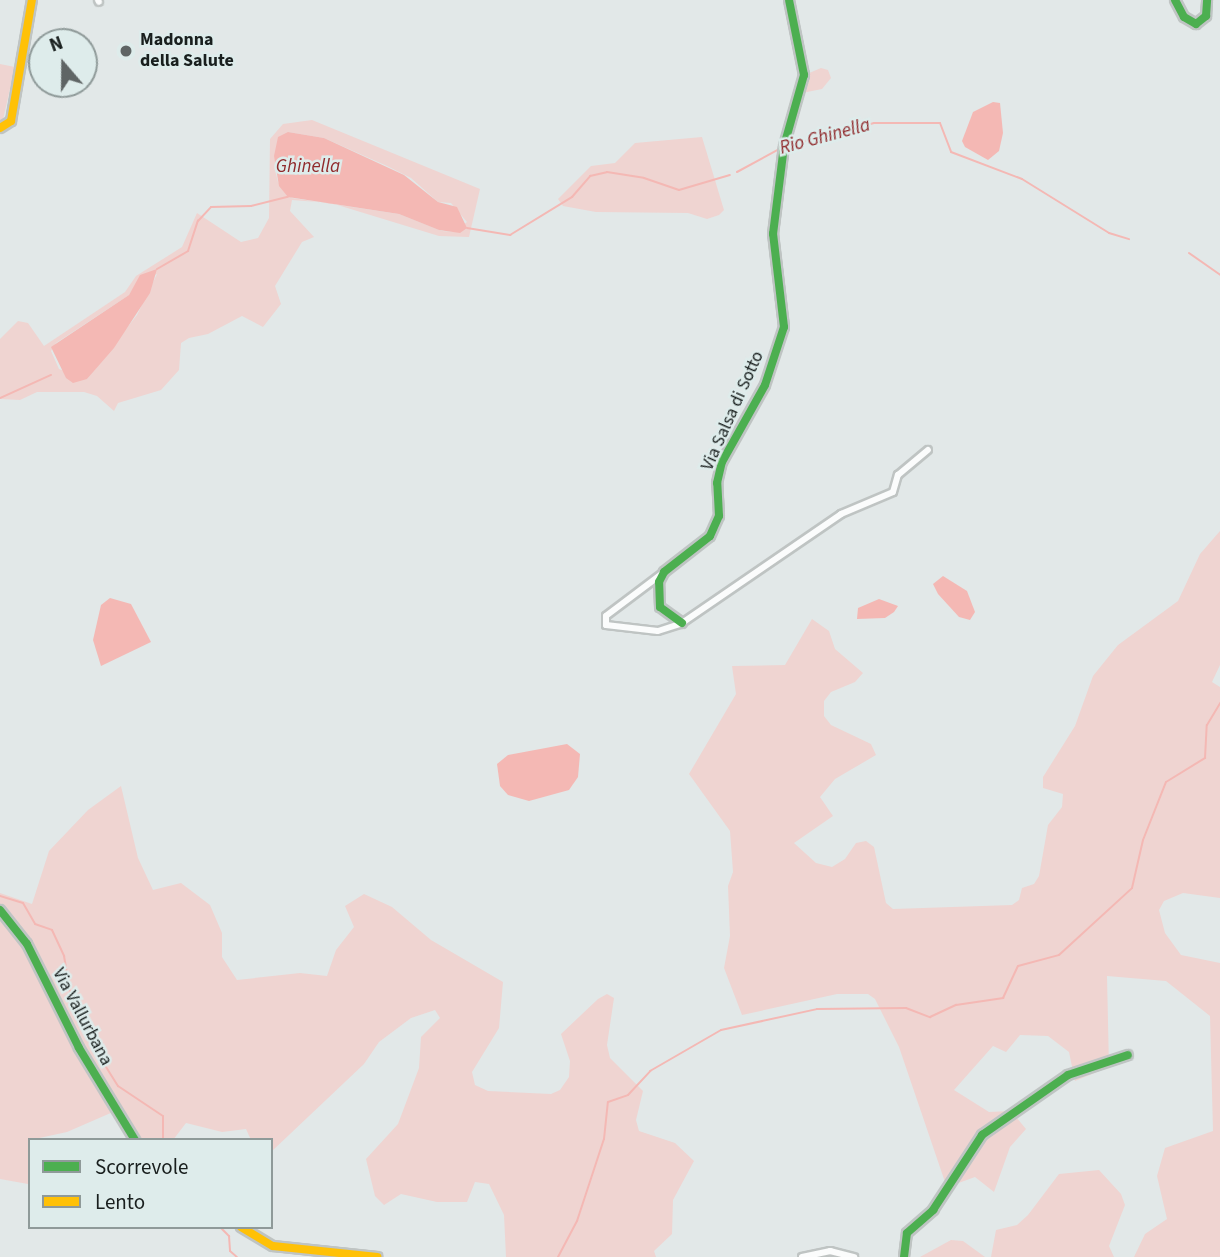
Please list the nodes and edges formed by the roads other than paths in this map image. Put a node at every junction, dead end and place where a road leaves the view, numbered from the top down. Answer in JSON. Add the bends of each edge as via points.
{"nodes":[{"id":1,"x":32,"y":0,"type":"edge"},
{"id":2,"x":789,"y":0,"type":"edge"},
{"id":3,"x":1175,"y":0,"type":"edge"},
{"id":4,"x":1207,"y":0,"type":"edge"},
{"id":5,"x":0,"y":128,"type":"edge"},
{"id":6,"x":928,"y":450,"type":"dead end"},
{"id":7,"x":664,"y":572,"type":"junction"},
{"id":8,"x":682,"y":623,"type":"junction"},
{"id":9,"x":0,"y":910,"type":"edge"},
{"id":10,"x":1129,"y":1055,"type":"dead end"},
{"id":11,"x":134,"y":1138,"type":"edge"},
{"id":12,"x":245,"y":1229,"type":"edge"},
{"id":13,"x":377,"y":1257,"type":"edge"},
{"id":14,"x":802,"y":1257,"type":"edge"},
{"id":15,"x":854,"y":1257,"type":"edge"},
{"id":16,"x":904,"y":1257,"type":"edge"}],
"edges":[{"from":1,"to":5,"type":"street","via":[[11,121]]},
{"from":2,"to":7,"type":"street","name":"Via Salsa di Sotto","via":[[804,75],[794,123],[783,148],[772,248],[784,320],[782,338],[765,385],[722,462],[717,483],[719,516],[710,536]]},
{"from":3,"to":4,"type":"street","via":[[1184,17],[1196,24],[1206,16]]},
{"from":6,"to":8,"type":"street","via":[[898,475],[893,492],[841,514]]},
{"from":7,"to":8,"type":"street","via":[[657,601]]},
{"from":7,"to":8,"type":"street","via":[[604,621],[613,628],[641,631]]},
{"from":9,"to":11,"type":"street","name":"Via Vallurbana","via":[[27,944],[79,1048]]},
{"from":10,"to":16,"type":"street","via":[[1068,1075],[982,1135],[933,1210],[907,1233]]},
{"from":12,"to":13,"type":"street","via":[[281,1248]]},
{"from":14,"to":15,"type":"street","via":[[830,1251]]}]}
